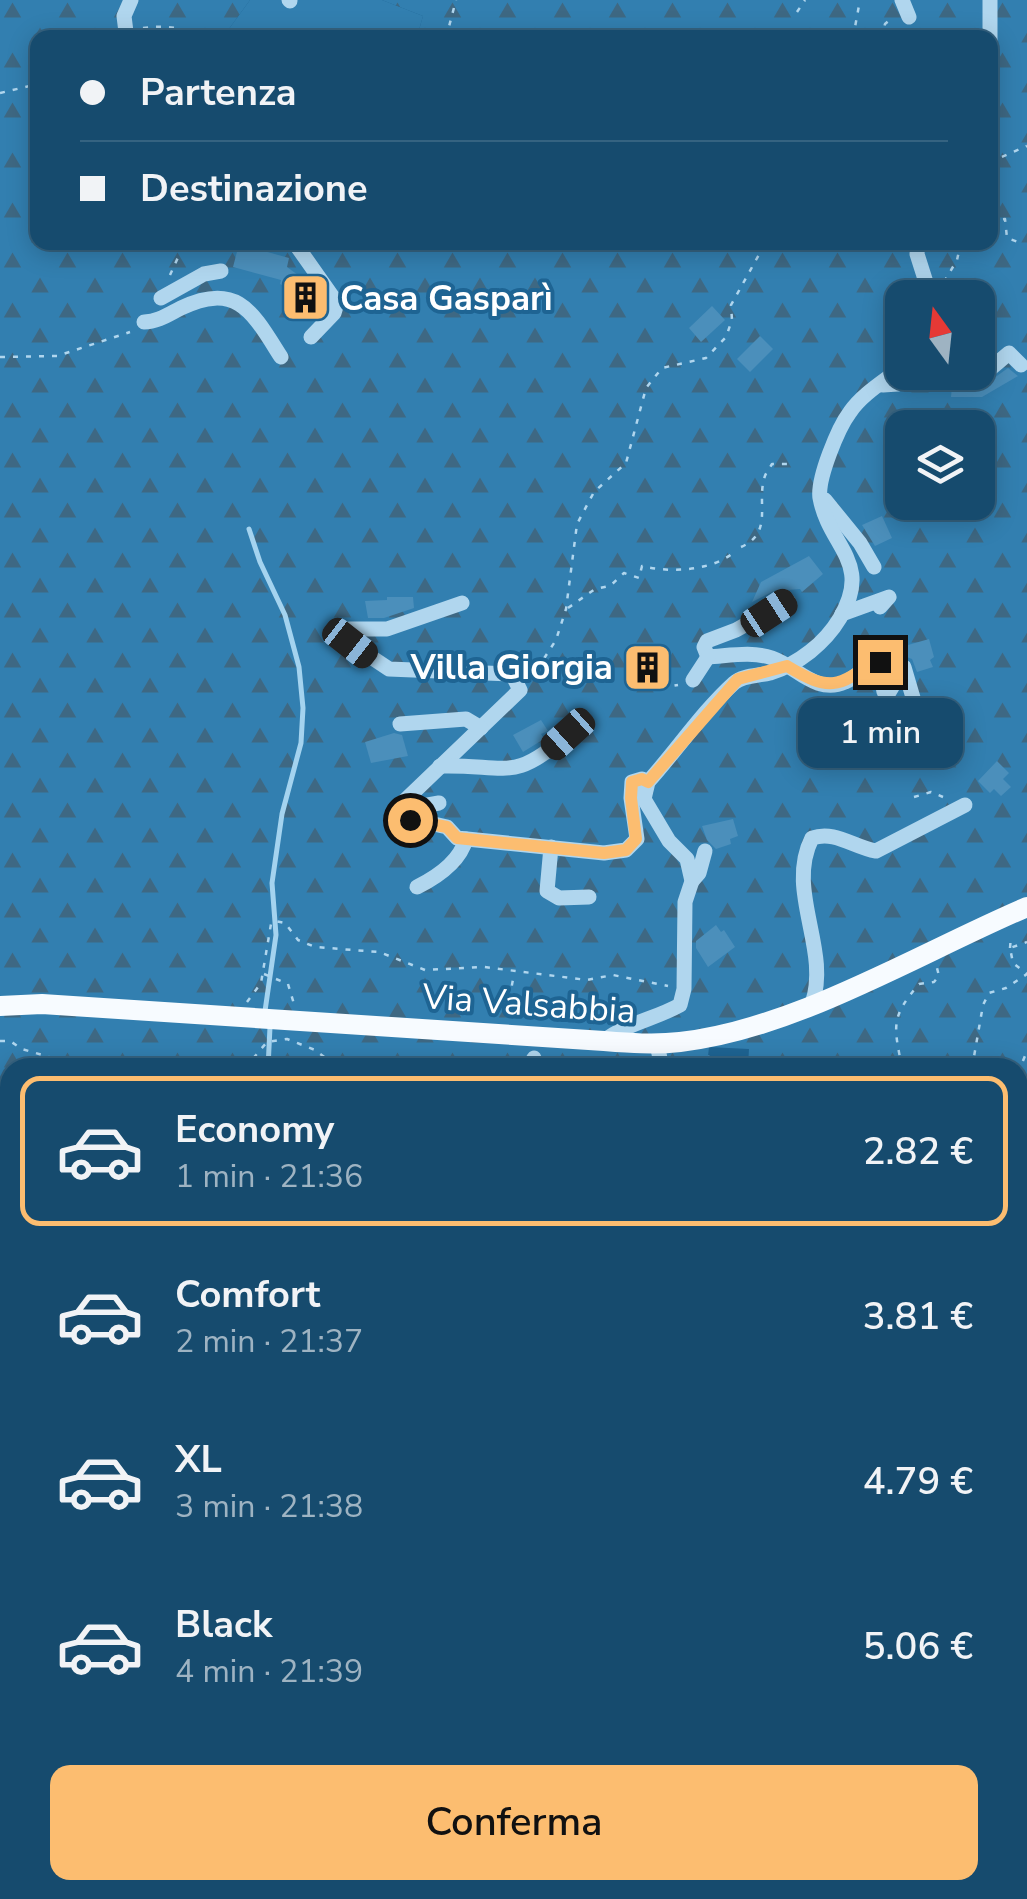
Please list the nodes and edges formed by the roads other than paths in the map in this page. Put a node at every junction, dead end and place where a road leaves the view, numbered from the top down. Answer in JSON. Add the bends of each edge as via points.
{"nodes":[{"id":1,"x":130,"y":0,"type":"edge"},
{"id":2,"x":990,"y":0,"type":"edge"},
{"id":3,"x":126,"y":30,"type":"edge"},
{"id":4,"x":990,"y":30,"type":"edge"},
{"id":5,"x":300,"y":250,"type":"edge"},
{"id":6,"x":917,"y":250,"type":"edge"},
{"id":7,"x":221,"y":271,"type":"dead end"},
{"id":8,"x":925,"y":280,"type":"edge"},
{"id":9,"x":161,"y":298,"type":"dead end"},
{"id":10,"x":141,"y":325,"type":"road end"},
{"id":11,"x":311,"y":337,"type":"dead end"},
{"id":12,"x":281,"y":357,"type":"dead end"},
{"id":13,"x":1020,"y":364,"type":"dead end"},
{"id":14,"x":995,"y":365,"type":"edge"},
{"id":15,"x":885,"y":381,"type":"edge"},
{"id":16,"x":885,"y":385,"type":"edge"},
{"id":17,"x":879,"y":386,"type":"junction"},
{"id":18,"x":819,"y":493,"type":"junction"},
{"id":19,"x":874,"y":567,"type":"dead end"},
{"id":20,"x":788,"y":601,"type":"dead end"},
{"id":21,"x":462,"y":603,"type":"dead end"},
{"id":22,"x":880,"y":607,"type":"dead end"},
{"id":23,"x":842,"y":614,"type":"junction"},
{"id":24,"x":708,"y":657,"type":"junction"},
{"id":25,"x":787,"y":666,"type":"junction"},
{"id":26,"x":694,"y":680,"type":"road end"},
{"id":27,"x":400,"y":724,"type":"dead end"},
{"id":28,"x":940,"y":725,"type":"dead end"},
{"id":29,"x":481,"y":728,"type":"junction"},
{"id":30,"x":568,"y":734,"type":"dead end"},
{"id":31,"x":440,"y":766,"type":"junction"},
{"id":32,"x":648,"y":782,"type":"junction"},
{"id":33,"x":439,"y":803,"type":"dead end"},
{"id":34,"x":401,"y":805,"type":"junction"},
{"id":35,"x":965,"y":806,"type":"dead end"},
{"id":36,"x":466,"y":839,"type":"junction"},
{"id":37,"x":551,"y":846,"type":"junction"},
{"id":38,"x":704,"y":851,"type":"dead end"},
{"id":39,"x":692,"y":881,"type":"junction"},
{"id":40,"x":417,"y":886,"type":"dead end"},
{"id":41,"x":589,"y":897,"type":"dead end"},
{"id":42,"x":1027,"y":907,"type":"edge"},
{"id":43,"x":815,"y":1003,"type":"junction"},
{"id":44,"x":0,"y":1006,"type":"edge"},
{"id":45,"x":407,"y":1029,"type":"junction"},
{"id":46,"x":604,"y":1041,"type":"junction"},
{"id":47,"x":424,"y":1044,"type":"dead end"},
{"id":48,"x":657,"y":1044,"type":"junction"},
{"id":49,"x":660,"y":1058,"type":"edge"}],
"edges":[{"from":1,"to":3,"type":"street"},
{"from":2,"to":4,"type":"street"},
{"from":5,"to":11,"type":"street","via":[[337,303]]},
{"from":6,"to":8,"type":"street"},
{"from":7,"to":9,"type":"street"},
{"from":10,"to":12,"type":"street","via":[[221,296],[257,320]]},
{"from":13,"to":14,"type":"street","via":[[1009,354]]},
{"from":15,"to":17,"type":"street"},
{"from":16,"to":17,"type":"street"},
{"from":17,"to":18,"type":"street","via":[[850,411]]},
{"from":18,"to":19,"type":"street"},
{"from":18,"to":23,"type":"street","via":[[834,536],[852,561]]},
{"from":20,"to":24,"type":"street","via":[[708,641]]},
{"from":21,"to":29,"type":"street","via":[[386,629],[350,629],[346,639],[389,669],[512,674],[520,690]]},
{"from":22,"to":23,"type":"street","via":[[888,597]]},
{"from":23,"to":25,"type":"street","via":[[811,652]]},
{"from":24,"to":25,"type":"street","via":[[771,657]]},
{"from":24,"to":26,"type":"street"},
{"from":25,"to":28,"type":"street","via":[[814,683],[838,684],[878,659],[888,694],[904,666],[914,701]]},
{"from":25,"to":32,"type":"street","via":[[738,679]]},
{"from":27,"to":29,"type":"street","via":[[466,719]]},
{"from":29,"to":31,"type":"street"},
{"from":30,"to":31,"type":"street","via":[[518,769]]},
{"from":31,"to":34,"type":"street"},
{"from":32,"to":37,"type":"street","via":[[632,782],[636,839],[626,850]]},
{"from":32,"to":39,"type":"street","via":[[644,799],[687,859]]},
{"from":33,"to":34,"type":"street"},
{"from":34,"to":36,"type":"street","via":[[398,816],[447,827]]},
{"from":35,"to":43,"type":"street","via":[[876,851],[826,833],[812,838],[804,852],[804,892],[818,959]]},
{"from":36,"to":37,"type":"street"},
{"from":36,"to":40,"type":"street","via":[[445,868]]},
{"from":37,"to":41,"type":"street","via":[[547,892]]},
{"from":38,"to":39,"type":"street"},
{"from":39,"to":46,"type":"street","via":[[680,1005]]},
{"from":42,"to":43,"type":"main road","name":"Via Valsabbia"},
{"from":43,"to":48,"type":"main road","name":"Via Valsabbia","via":[[723,1035]]},
{"from":44,"to":45,"type":"main road","name":"Via Valsabbia"},
{"from":45,"to":46,"type":"main road","name":"Via Valsabbia"},
{"from":45,"to":47,"type":"street"},
{"from":46,"to":48,"type":"main road","name":"Via Valsabbia"},
{"from":48,"to":49,"type":"street"}]}
